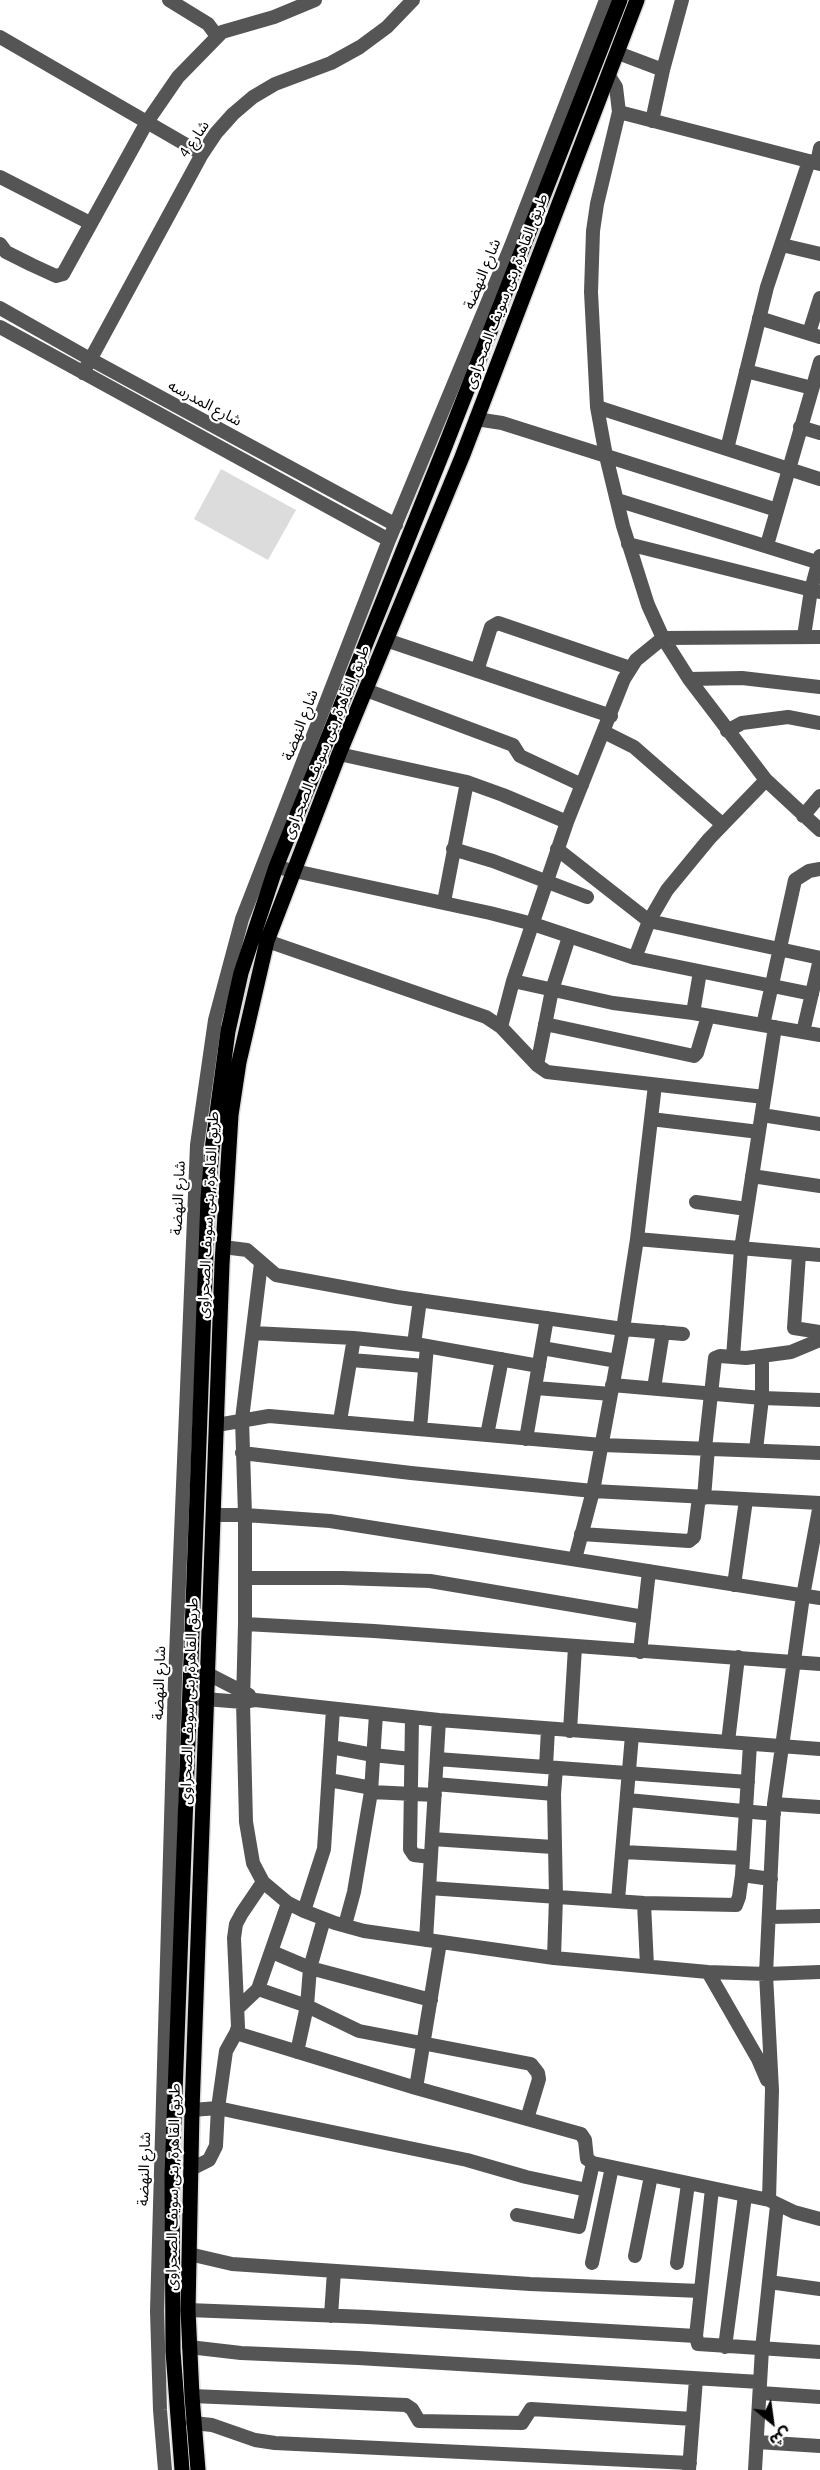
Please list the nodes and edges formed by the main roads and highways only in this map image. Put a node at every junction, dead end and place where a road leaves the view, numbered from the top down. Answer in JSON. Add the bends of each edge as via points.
{"nodes":[{"id":1,"x":620,"y":0,"type":"edge"},
{"id":2,"x":637,"y":0,"type":"edge"},
{"id":3,"x":437,"y":446,"type":"junction"},
{"id":4,"x":462,"y":457,"type":"junction"},
{"id":5,"x":318,"y":724,"type":"road end"},
{"id":6,"x":332,"y":730,"type":"junction"},
{"id":7,"x":182,"y":2470,"type":"edge"},
{"id":8,"x":198,"y":2470,"type":"edge"}],
"edges":[{"from":1,"to":3,"type":"main road","name":"طريق القاهرة, بنى سويف الصحراوى"},
{"from":2,"to":4,"type":"main road","name":"طريق القاهرة, بنى سويف الصحراوى"},
{"from":3,"to":4,"type":"main road"},
{"from":3,"to":6,"type":"main road","name":"طريق القاهرة, بنى سويف الصحراوى"},
{"from":4,"to":8,"type":"main road","name":"طريق القاهرة, بنى سويف الصحراوى","via":[[339,754],[267,941],[243,1040],[231,1116],[192,2110],[188,2310]]},
{"from":5,"to":6,"type":"main road"},
{"from":6,"to":7,"type":"main road","name":"طريق القاهرة, بنى سويف الصحراوى","via":[[262,886],[228,1032],[212,1150],[172,2187],[173,2360]]}]}
